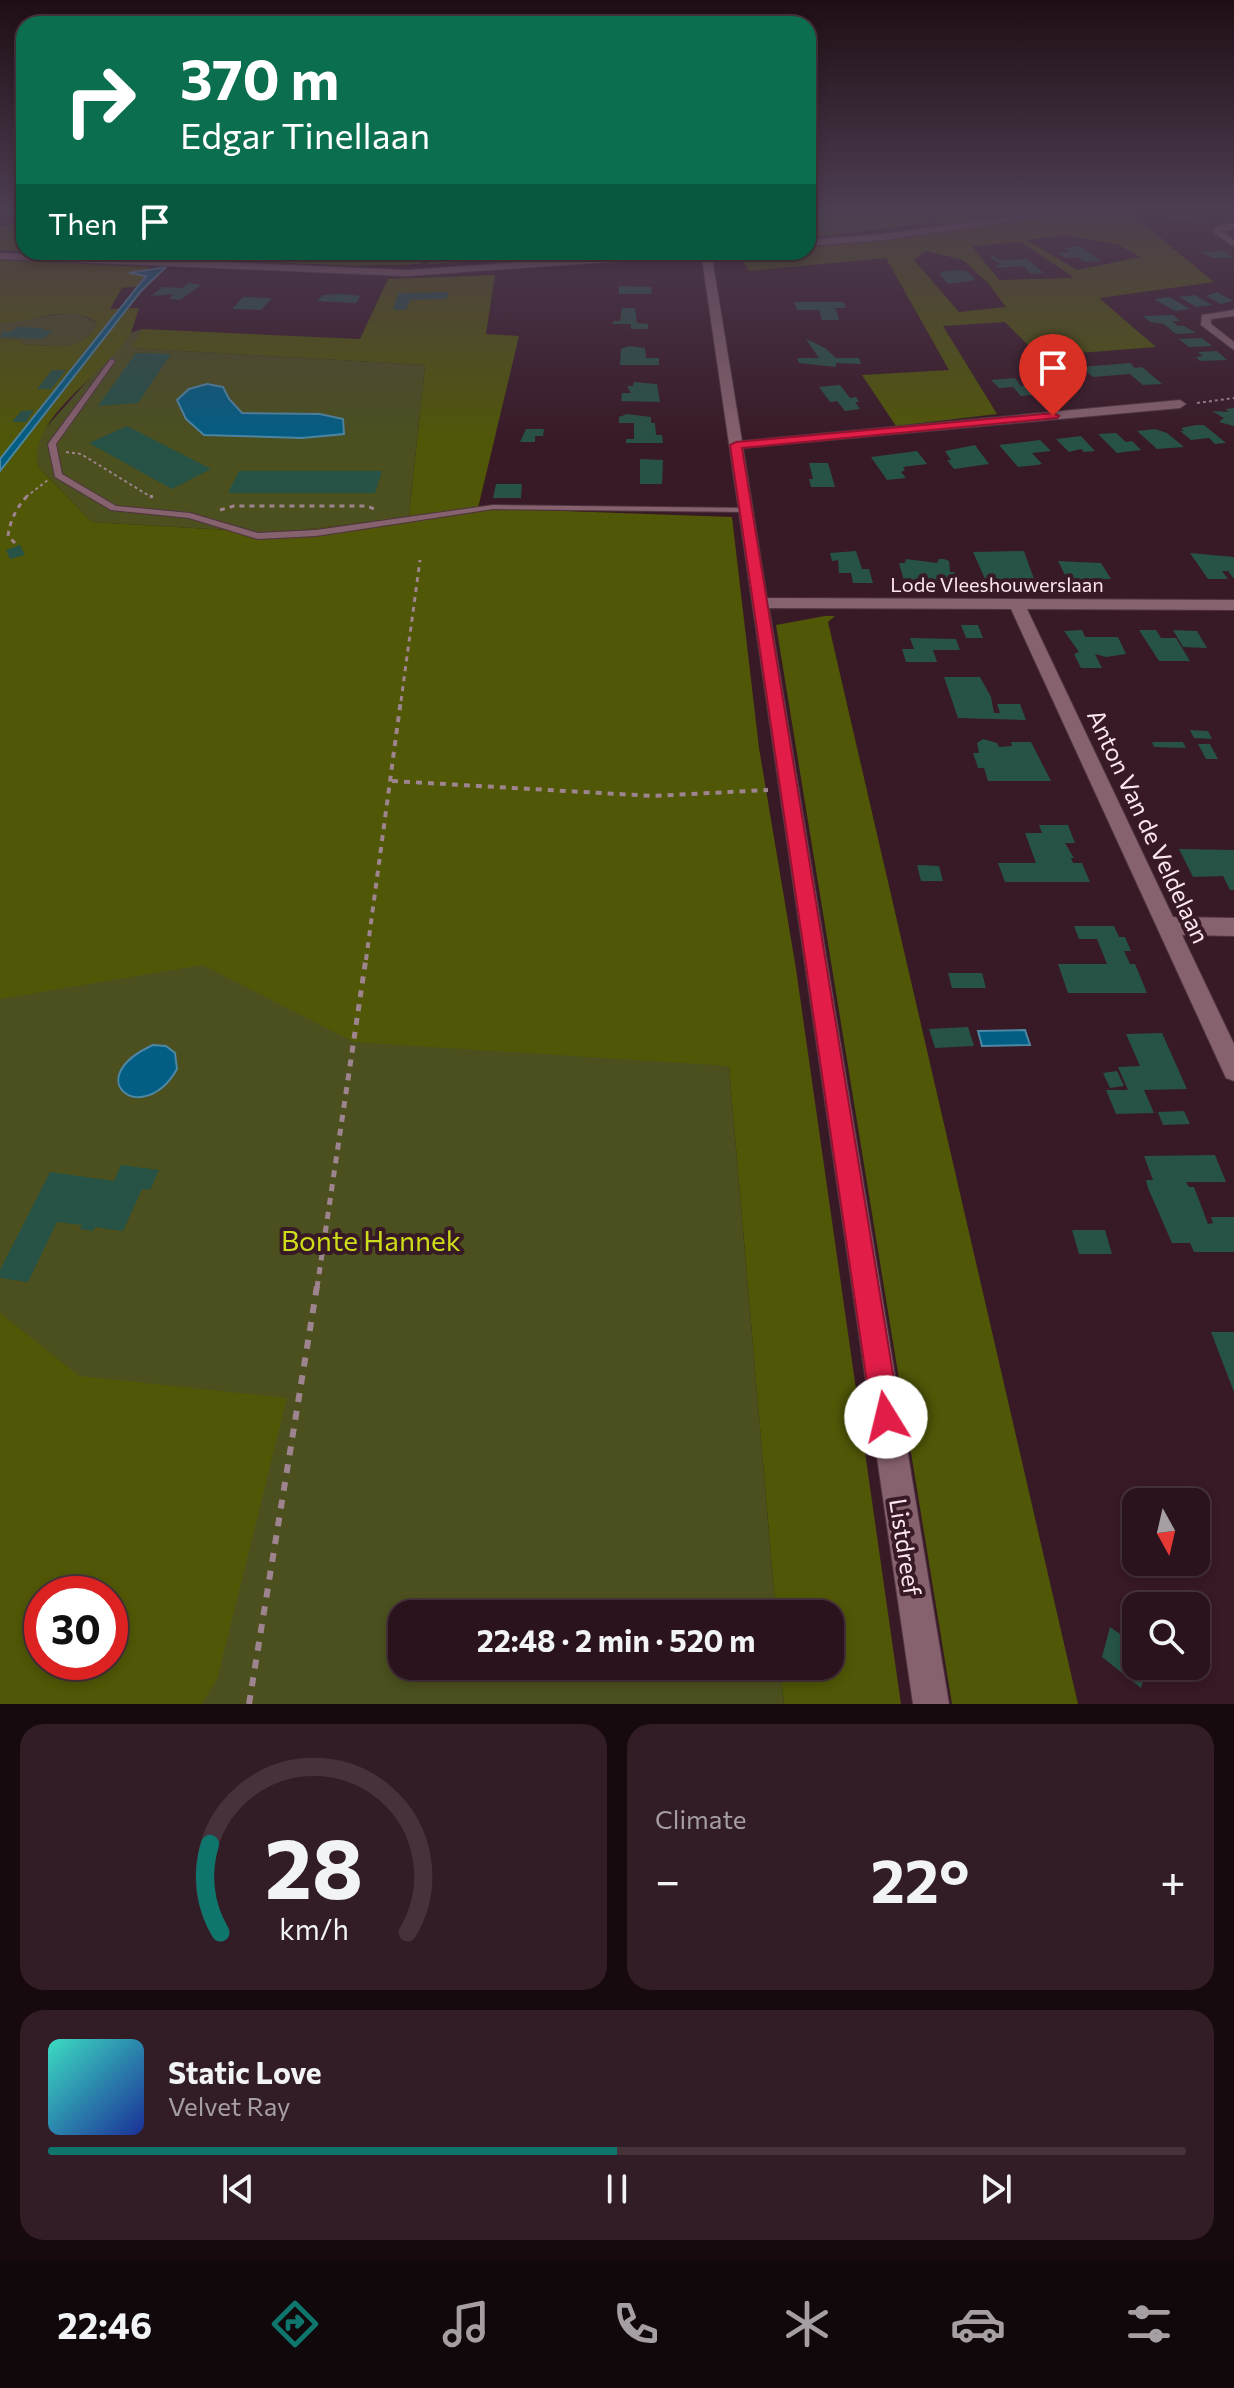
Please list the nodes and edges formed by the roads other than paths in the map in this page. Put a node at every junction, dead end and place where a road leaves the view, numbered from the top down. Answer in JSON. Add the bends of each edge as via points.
{"nodes":[{"id":1,"x":713,"y":288,"type":"edge"},
{"id":2,"x":1234,"y":313,"type":"edge"},
{"id":3,"x":1234,"y":347,"type":"edge"},
{"id":4,"x":112,"y":361,"type":"dead end"},
{"id":5,"x":1180,"y":404,"type":"road end"},
{"id":6,"x":736,"y":445,"type":"junction"},
{"id":7,"x":746,"y":510,"type":"junction"},
{"id":8,"x":761,"y":603,"type":"junction"},
{"id":9,"x":1016,"y":603,"type":"junction"},
{"id":10,"x":1234,"y":605,"type":"edge"},
{"id":11,"x":1167,"y":926,"type":"junction"},
{"id":12,"x":1234,"y":927,"type":"edge"},
{"id":13,"x":1234,"y":1070,"type":"edge"},
{"id":14,"x":931,"y":1704,"type":"edge"}],
"edges":[{"from":1,"to":6,"type":"street","name":"Listdreef"},
{"from":2,"to":3,"type":"street","via":[[1206,317],[1206,325]]},
{"from":4,"to":7,"type":"lane","via":[[52,444],[58,475],[107,505],[204,519],[258,536],[316,533],[493,507]]},
{"from":5,"to":6,"type":"street"},
{"from":6,"to":7,"type":"street","name":"Listdreef"},
{"from":7,"to":8,"type":"street","name":"Listdreef"},
{"from":8,"to":9,"type":"street","name":"Lode Vleeshouwerslaan"},
{"from":8,"to":14,"type":"street","name":"Listdreef"},
{"from":9,"to":10,"type":"street","name":"Lode Vleeshouwerslaan"},
{"from":9,"to":11,"type":"street","name":"Anton Van de Veldelaan"},
{"from":11,"to":12,"type":"street"},
{"from":11,"to":13,"type":"street","name":"Anton Van de Veldelaan"}]}
